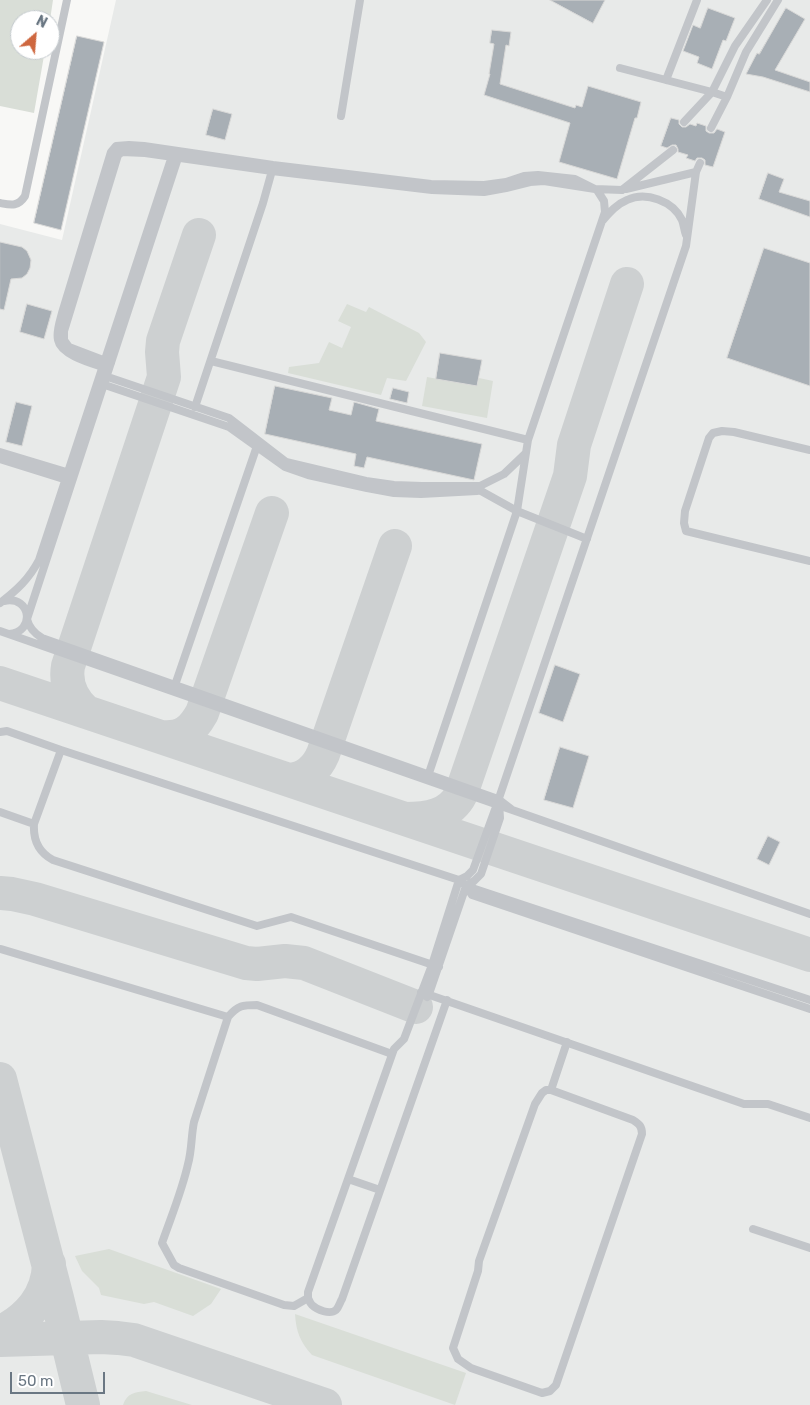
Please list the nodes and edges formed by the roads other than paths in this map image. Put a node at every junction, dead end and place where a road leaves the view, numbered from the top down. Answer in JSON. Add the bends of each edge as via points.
{"nodes":[{"id":1,"x":67,"y":0,"type":"edge"},
{"id":2,"x":360,"y":0,"type":"edge"},
{"id":3,"x":697,"y":0,"type":"edge"},
{"id":4,"x":767,"y":0,"type":"edge"},
{"id":5,"x":778,"y":0,"type":"edge"},
{"id":6,"x":620,"y":68,"type":"dead end"},
{"id":7,"x":666,"y":80,"type":"junction"},
{"id":8,"x":712,"y":92,"type":"junction"},
{"id":9,"x":727,"y":97,"type":"junction"},
{"id":10,"x":340,"y":116,"type":"dead end"},
{"id":11,"x":684,"y":122,"type":"dead end"},
{"id":12,"x":711,"y":128,"type":"dead end"},
{"id":13,"x":673,"y":150,"type":"dead end"},
{"id":14,"x":176,"y":154,"type":"junction"},
{"id":15,"x":700,"y":163,"type":"dead end"},
{"id":16,"x":272,"y":168,"type":"junction"},
{"id":17,"x":696,"y":172,"type":"junction"},
{"id":18,"x":596,"y":189,"type":"junction"},
{"id":19,"x":622,"y":190,"type":"junction"},
{"id":20,"x":652,"y":198,"type":"junction"},
{"id":21,"x":0,"y":203,"type":"edge"},
{"id":22,"x":602,"y":222,"type":"junction"},
{"id":23,"x":686,"y":246,"type":"junction"},
{"id":24,"x":211,"y":361,"type":"junction"},
{"id":25,"x":106,"y":368,"type":"junction"},
{"id":26,"x":100,"y":384,"type":"junction"},
{"id":27,"x":195,"y":407,"type":"junction"},
{"id":28,"x":528,"y":440,"type":"junction"},
{"id":29,"x":258,"y":444,"type":"junction"},
{"id":30,"x":810,"y":450,"type":"edge"},
{"id":31,"x":0,"y":452,"type":"edge"},
{"id":32,"x":526,"y":454,"type":"junction"},
{"id":33,"x":0,"y":459,"type":"edge"},
{"id":34,"x":504,"y":474,"type":"junction"},
{"id":35,"x":70,"y":477,"type":"junction"},
{"id":36,"x":465,"y":486,"type":"junction"},
{"id":37,"x":481,"y":491,"type":"junction"},
{"id":38,"x":517,"y":511,"type":"junction"},
{"id":39,"x":587,"y":538,"type":"junction"},
{"id":40,"x":810,"y":561,"type":"edge"},
{"id":41,"x":0,"y":603,"type":"edge"},
{"id":42,"x":27,"y":618,"type":"junction"},
{"id":43,"x":1,"y":631,"type":"edge"},
{"id":44,"x":174,"y":688,"type":"junction"},
{"id":45,"x":0,"y":732,"type":"edge"},
{"id":46,"x":60,"y":750,"type":"junction"},
{"id":47,"x":428,"y":777,"type":"junction"},
{"id":48,"x":498,"y":802,"type":"junction"},
{"id":49,"x":0,"y":812,"type":"edge"},
{"id":50,"x":34,"y":824,"type":"junction"},
{"id":51,"x":459,"y":880,"type":"junction"},
{"id":52,"x":466,"y":886,"type":"junction"},
{"id":53,"x":810,"y":914,"type":"edge"},
{"id":54,"x":1,"y":949,"type":"dead end"},
{"id":55,"x":435,"y":966,"type":"junction"},
{"id":56,"x":425,"y":993,"type":"junction"},
{"id":57,"x":447,"y":1000,"type":"junction"},
{"id":58,"x":810,"y":1000,"type":"edge"},
{"id":59,"x":810,"y":1009,"type":"edge"},
{"id":60,"x":228,"y":1017,"type":"junction"},
{"id":61,"x":567,"y":1042,"type":"junction"},
{"id":62,"x":392,"y":1054,"type":"junction"},
{"id":63,"x":551,"y":1090,"type":"junction"},
{"id":64,"x":810,"y":1118,"type":"edge"},
{"id":65,"x":348,"y":1179,"type":"junction"},
{"id":66,"x":380,"y":1190,"type":"junction"},
{"id":67,"x":754,"y":1230,"type":"dead end"},
{"id":68,"x":810,"y":1248,"type":"edge"},
{"id":69,"x":308,"y":1298,"type":"junction"}],
"edges":[{"from":1,"to":21,"type":"lane","via":[[25,196],[16,205]]},
{"from":2,"to":10,"type":"lane"},
{"from":3,"to":7,"type":"lane"},
{"from":4,"to":8,"type":"lane","via":[[736,46]]},
{"from":5,"to":9,"type":"lane","via":[[746,52]]},
{"from":6,"to":7,"type":"lane"},
{"from":7,"to":8,"type":"lane"},
{"from":8,"to":9,"type":"lane"},
{"from":8,"to":11,"type":"lane"},
{"from":9,"to":12,"type":"lane"},
{"from":13,"to":19,"type":"lane"},
{"from":14,"to":16,"type":"lane"},
{"from":14,"to":25,"type":"lane"},
{"from":14,"to":25,"type":"lane","via":[[129,151],[118,155],[64,331],[64,340],[69,347]]},
{"from":15,"to":17,"type":"lane"},
{"from":16,"to":18,"type":"lane","via":[[432,190],[484,192],[544,181]]},
{"from":16,"to":24,"type":"lane"},
{"from":17,"to":19,"type":"lane"},
{"from":17,"to":23,"type":"lane"},
{"from":18,"to":19,"type":"lane"},
{"from":18,"to":22,"type":"lane","via":[[605,204]]},
{"from":19,"to":20,"type":"lane"},
{"from":20,"to":22,"type":"lane","via":[[637,197],[625,201]]},
{"from":20,"to":23,"type":"lane","via":[[668,205],[680,218]]},
{"from":22,"to":28,"type":"lane"},
{"from":23,"to":39,"type":"lane"},
{"from":24,"to":27,"type":"lane"},
{"from":24,"to":28,"type":"lane"},
{"from":25,"to":26,"type":"lane"},
{"from":25,"to":27,"type":"lane"},
{"from":26,"to":29,"type":"lane","via":[[229,427]]},
{"from":26,"to":35,"type":"lane"},
{"from":27,"to":29,"type":"lane","via":[[229,418]]},
{"from":28,"to":32,"type":"lane"},
{"from":29,"to":36,"type":"lane","via":[[286,462],[366,481],[394,485]]},
{"from":29,"to":37,"type":"lane","via":[[285,467],[367,488],[421,494]]},
{"from":29,"to":44,"type":"lane"},
{"from":30,"to":40,"type":"lane","via":[[734,432],[714,432],[709,438],[684,511],[684,523],[686,531]]},
{"from":31,"to":35,"type":"lane"},
{"from":32,"to":34,"type":"lane"},
{"from":32,"to":38,"type":"lane"},
{"from":33,"to":35,"type":"lane"},
{"from":34,"to":36,"type":"lane","via":[[480,486]]},
{"from":34,"to":37,"type":"lane"},
{"from":35,"to":41,"type":"lane","via":[[39,560],[18,589]]},
{"from":35,"to":42,"type":"lane"},
{"from":36,"to":37,"type":"lane"},
{"from":37,"to":38,"type":"lane"},
{"from":38,"to":39,"type":"lane"},
{"from":38,"to":47,"type":"lane"},
{"from":39,"to":48,"type":"lane"},
{"from":41,"to":42,"type":"lane","via":[[17,601],[25,608]]},
{"from":42,"to":43,"type":"lane","via":[[18,632]]},
{"from":42,"to":44,"type":"lane","via":[[31,629],[42,638]]},
{"from":43,"to":44,"type":"lane"},
{"from":44,"to":47,"type":"lane"},
{"from":45,"to":46,"type":"lane","via":[[7,731]]},
{"from":46,"to":50,"type":"lane"},
{"from":46,"to":51,"type":"lane"},
{"from":47,"to":48,"type":"lane"},
{"from":48,"to":51,"type":"lane","via":[[474,870]]},
{"from":48,"to":52,"type":"lane","via":[[500,818],[481,874]]},
{"from":48,"to":53,"type":"lane"},
{"from":49,"to":50,"type":"lane"},
{"from":50,"to":55,"type":"lane","via":[[38,848],[53,860],[257,926],[291,917]]},
{"from":51,"to":52,"type":"lane"},
{"from":51,"to":55,"type":"lane"},
{"from":52,"to":55,"type":"lane"},
{"from":52,"to":58,"type":"lane"},
{"from":52,"to":59,"type":"lane","via":[[472,895]]},
{"from":54,"to":60,"type":"lane"},
{"from":55,"to":56,"type":"lane"},
{"from":56,"to":57,"type":"lane"},
{"from":56,"to":62,"type":"lane","via":[[404,1039]]},
{"from":57,"to":61,"type":"lane"},
{"from":57,"to":66,"type":"lane"},
{"from":60,"to":62,"type":"lane","via":[[235,1008],[257,1005]]},
{"from":60,"to":69,"type":"lane","via":[[192,1131],[188,1167],[162,1243],[179,1268],[284,1305],[294,1306]]},
{"from":61,"to":63,"type":"lane"},
{"from":61,"to":64,"type":"lane","via":[[729,1099],[750,1105],[768,1104]]},
{"from":62,"to":65,"type":"lane"},
{"from":63,"to":63,"type":"lane","via":[[542,1093],[535,1104],[479,1261],[453,1348],[458,1359],[471,1368],[542,1393],[550,1392],[556,1385],[642,1134],[642,1128],[632,1120]]},
{"from":65,"to":66,"type":"lane"},
{"from":65,"to":69,"type":"lane"},
{"from":66,"to":69,"type":"lane","via":[[337,1309],[331,1313],[320,1310]]},
{"from":67,"to":68,"type":"lane"}]}
